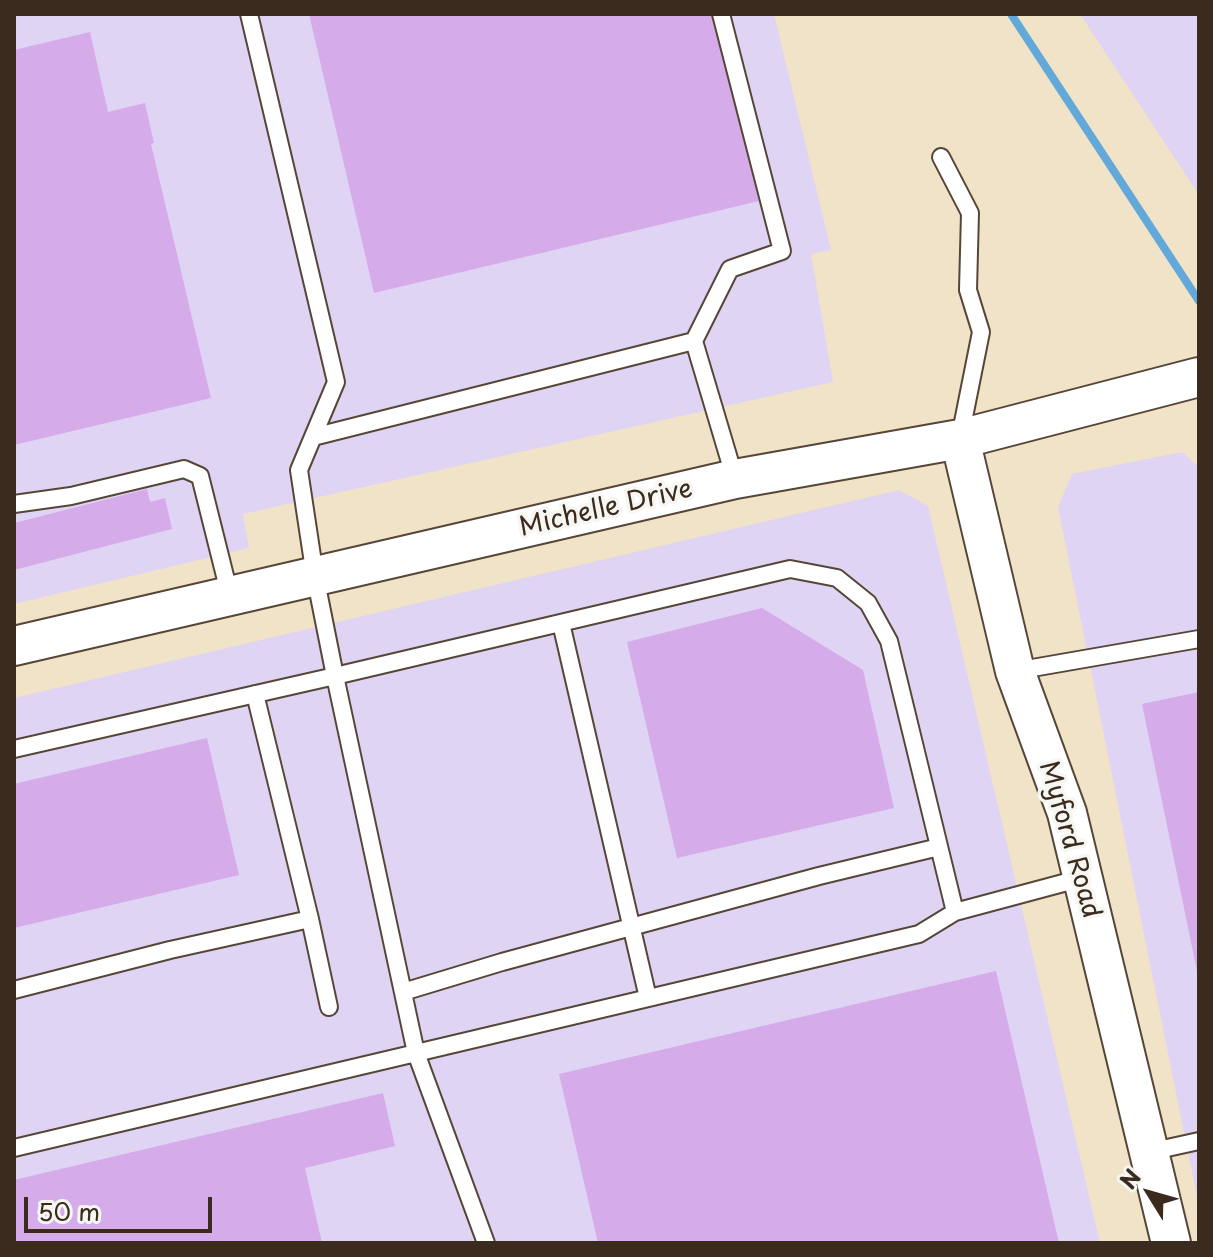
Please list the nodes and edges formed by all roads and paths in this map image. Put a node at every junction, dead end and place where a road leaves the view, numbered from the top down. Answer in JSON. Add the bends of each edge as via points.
{"nodes":[{"id":1,"x":249,"y":14,"type":"edge"},
{"id":2,"x":721,"y":14,"type":"edge"},
{"id":3,"x":941,"y":157,"type":"dead end"},
{"id":4,"x":694,"y":341,"type":"junction"},
{"id":5,"x":1199,"y":377,"type":"edge"},
{"id":6,"x":313,"y":437,"type":"junction"},
{"id":7,"x":960,"y":439,"type":"junction"},
{"id":8,"x":735,"y":479,"type":"junction"},
{"id":9,"x":14,"y":504,"type":"edge"},
{"id":10,"x":315,"y":576,"type":"junction"},
{"id":11,"x":230,"y":596,"type":"junction"},
{"id":12,"x":561,"y":623,"type":"junction"},
{"id":13,"x":1199,"y":639,"type":"edge"},
{"id":14,"x":14,"y":646,"type":"edge"},
{"id":15,"x":1015,"y":671,"type":"junction"},
{"id":16,"x":335,"y":676,"type":"junction"},
{"id":17,"x":255,"y":694,"type":"junction"},
{"id":18,"x":14,"y":749,"type":"edge"},
{"id":19,"x":939,"y":847,"type":"junction"},
{"id":20,"x":1082,"y":878,"type":"junction"},
{"id":21,"x":955,"y":912,"type":"junction"},
{"id":22,"x":310,"y":919,"type":"junction"},
{"id":23,"x":632,"y":928,"type":"junction"},
{"id":24,"x":14,"y":990,"type":"edge"},
{"id":25,"x":403,"y":992,"type":"junction"},
{"id":26,"x":648,"y":998,"type":"junction"},
{"id":27,"x":329,"y":1007,"type":"dead end"},
{"id":28,"x":416,"y":1053,"type":"junction"},
{"id":29,"x":1199,"y":1141,"type":"edge"},
{"id":30,"x":14,"y":1148,"type":"edge"},
{"id":31,"x":1148,"y":1153,"type":"junction"},
{"id":32,"x":486,"y":1243,"type":"edge"},
{"id":33,"x":1171,"y":1243,"type":"edge"}],
"edges":[{"from":1,"to":6,"type":"lane","via":[[336,382]]},
{"from":2,"to":4,"type":"lane","via":[[782,251],[730,269]]},
{"from":3,"to":7,"type":"lane","via":[[970,213],[968,290],[981,332]]},
{"from":4,"to":6,"type":"lane"},
{"from":4,"to":8,"type":"lane"},
{"from":5,"to":7,"type":"street","name":"Michelle Drive"},
{"from":6,"to":10,"type":"lane","via":[[299,470]]},
{"from":7,"to":8,"type":"street","name":"Michelle Drive"},
{"from":7,"to":15,"type":"street","name":"Myford Road"},
{"from":8,"to":10,"type":"street","name":"Michelle Drive"},
{"from":9,"to":11,"type":"lane","via":[[184,469],[200,476]]},
{"from":10,"to":11,"type":"street","name":"Michelle Drive"},
{"from":10,"to":16,"type":"lane"},
{"from":11,"to":14,"type":"street","name":"Michelle Drive"},
{"from":12,"to":16,"type":"lane"},
{"from":12,"to":19,"type":"lane","via":[[790,569],[837,578],[868,603],[889,641]]},
{"from":12,"to":23,"type":"lane"},
{"from":13,"to":15,"type":"lane"},
{"from":15,"to":20,"type":"street","name":"Myford Road","via":[[1067,813]]},
{"from":16,"to":17,"type":"lane"},
{"from":16,"to":25,"type":"lane"},
{"from":17,"to":18,"type":"lane"},
{"from":17,"to":22,"type":"lane"},
{"from":19,"to":21,"type":"lane"},
{"from":19,"to":23,"type":"lane"},
{"from":20,"to":21,"type":"lane"},
{"from":20,"to":31,"type":"street","name":"Myford Road"},
{"from":21,"to":26,"type":"lane","via":[[919,934]]},
{"from":22,"to":24,"type":"lane"},
{"from":22,"to":27,"type":"lane"},
{"from":23,"to":25,"type":"lane"},
{"from":23,"to":26,"type":"lane"},
{"from":25,"to":28,"type":"lane"},
{"from":26,"to":28,"type":"lane"},
{"from":28,"to":30,"type":"lane"},
{"from":28,"to":32,"type":"lane"},
{"from":29,"to":31,"type":"lane"},
{"from":31,"to":33,"type":"street","name":"Myford Road"}]}
